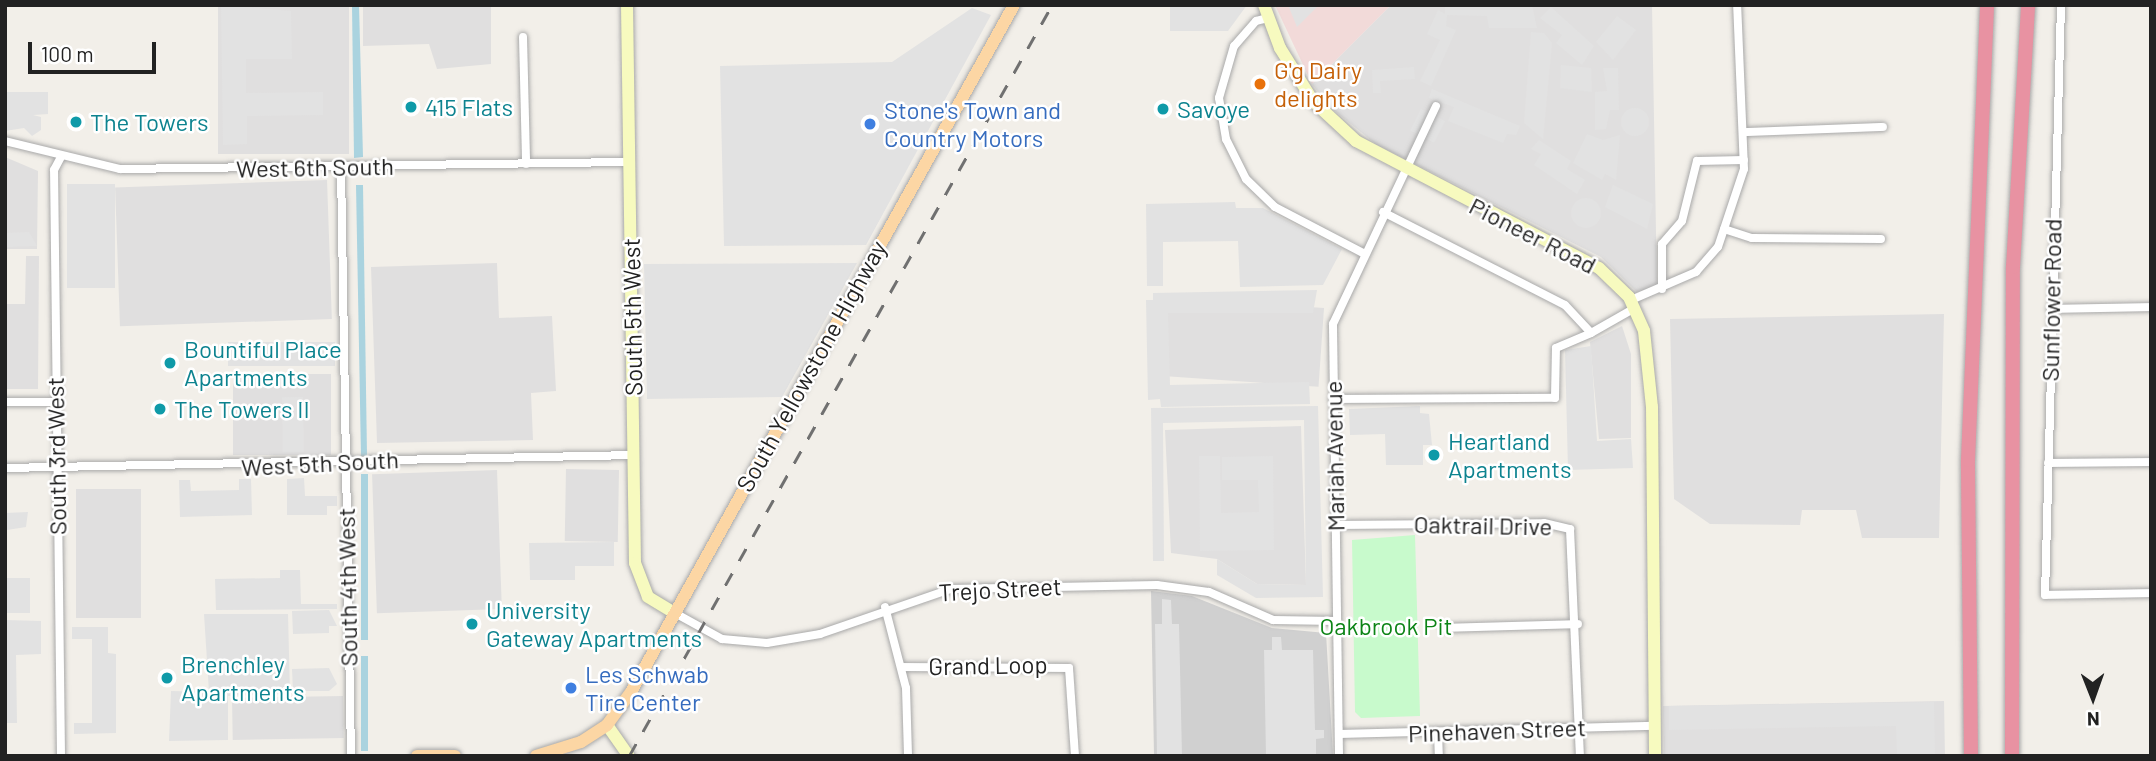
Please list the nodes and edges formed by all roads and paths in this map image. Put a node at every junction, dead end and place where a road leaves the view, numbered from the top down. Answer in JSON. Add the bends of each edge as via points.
{"nodes":[{"id":1,"x":627,"y":5,"type":"edge"},
{"id":2,"x":1014,"y":5,"type":"edge"},
{"id":3,"x":1737,"y":5,"type":"edge"},
{"id":4,"x":1987,"y":5,"type":"edge"},
{"id":5,"x":2028,"y":5,"type":"edge"},
{"id":6,"x":2061,"y":5,"type":"edge"},
{"id":7,"x":1266,"y":11,"type":"edge"},
{"id":8,"x":523,"y":37,"type":"dead end"},
{"id":9,"x":1436,"y":106,"type":"dead end"},
{"id":10,"x":1883,"y":127,"type":"dead end"},
{"id":11,"x":1745,"y":132,"type":"junction"},
{"id":12,"x":5,"y":141,"type":"edge"},
{"id":13,"x":61,"y":157,"type":"junction"},
{"id":14,"x":1744,"y":160,"type":"junction"},
{"id":15,"x":629,"y":162,"type":"junction"},
{"id":16,"x":526,"y":164,"type":"junction"},
{"id":17,"x":341,"y":167,"type":"junction"},
{"id":18,"x":1403,"y":171,"type":"junction"},
{"id":19,"x":1383,"y":212,"type":"junction"},
{"id":20,"x":1724,"y":229,"type":"junction"},
{"id":21,"x":1881,"y":239,"type":"dead end"},
{"id":22,"x":1363,"y":253,"type":"junction"},
{"id":23,"x":1662,"y":289,"type":"junction"},
{"id":24,"x":1633,"y":304,"type":"junction"},
{"id":25,"x":2151,"y":307,"type":"edge"},
{"id":26,"x":2051,"y":309,"type":"junction"},
{"id":27,"x":1591,"y":333,"type":"junction"},
{"id":28,"x":1332,"y":399,"type":"junction"},
{"id":29,"x":5,"y":402,"type":"edge"},
{"id":30,"x":55,"y":402,"type":"junction"},
{"id":31,"x":634,"y":455,"type":"junction"},
{"id":32,"x":2151,"y":462,"type":"edge"},
{"id":33,"x":2048,"y":463,"type":"junction"},
{"id":34,"x":345,"y":465,"type":"junction"},
{"id":35,"x":5,"y":468,"type":"edge"},
{"id":36,"x":54,"y":469,"type":"junction"},
{"id":37,"x":1335,"y":524,"type":"junction"},
{"id":38,"x":2151,"y":593,"type":"edge"},
{"id":39,"x":885,"y":607,"type":"junction"},
{"id":40,"x":673,"y":612,"type":"junction"},
{"id":41,"x":1337,"y":621,"type":"junction"},
{"id":42,"x":1578,"y":624,"type":"junction"},
{"id":43,"x":1446,"y":628,"type":"dead end"},
{"id":44,"x":902,"y":667,"type":"junction"},
{"id":45,"x":607,"y":725,"type":"junction"},
{"id":46,"x":1654,"y":726,"type":"junction"},
{"id":47,"x":1580,"y":728,"type":"junction"},
{"id":48,"x":1438,"y":732,"type":"junction"},
{"id":49,"x":1339,"y":734,"type":"junction"},
{"id":50,"x":61,"y":756,"type":"edge"},
{"id":51,"x":351,"y":756,"type":"edge"},
{"id":52,"x":417,"y":756,"type":"edge"},
{"id":53,"x":455,"y":756,"type":"edge"},
{"id":54,"x":536,"y":756,"type":"edge"},
{"id":55,"x":629,"y":756,"type":"edge"},
{"id":56,"x":908,"y":756,"type":"edge"},
{"id":57,"x":1075,"y":756,"type":"edge"},
{"id":58,"x":1339,"y":756,"type":"edge"},
{"id":59,"x":1439,"y":756,"type":"edge"},
{"id":60,"x":1580,"y":756,"type":"edge"},
{"id":61,"x":1655,"y":756,"type":"edge"},
{"id":62,"x":1971,"y":756,"type":"edge"},
{"id":63,"x":2012,"y":756,"type":"edge"}],
"edges":[{"from":1,"to":15,"type":"street","name":"South 5th West"},
{"from":2,"to":40,"type":"main road","name":"South Yellowstone Highway"},
{"from":3,"to":11,"type":"street"},
{"from":4,"to":62,"type":"highway","via":[[1968,460]]},
{"from":5,"to":63,"type":"highway","via":[[2013,267]]},
{"from":6,"to":26,"type":"street","name":"Sunflower Road"},
{"from":7,"to":18,"type":"street","name":"Pioneer Road","via":[[1313,101],[1356,141]]},
{"from":7,"to":22,"type":"street","via":[[1234,46],[1219,98],[1226,139],[1246,179],[1275,207]]},
{"from":8,"to":16,"type":"street"},
{"from":9,"to":18,"type":"street","name":"Mariah Avenue"},
{"from":10,"to":11,"type":"street"},
{"from":11,"to":14,"type":"street"},
{"from":12,"to":13,"type":"street","name":"West 6th South"},
{"from":13,"to":17,"type":"street","name":"West 6th South","via":[[120,169]]},
{"from":13,"to":30,"type":"street","name":"South 3rd West","via":[[54,170]]},
{"from":14,"to":20,"type":"street"},
{"from":14,"to":23,"type":"street","via":[[1697,161],[1682,221],[1662,244]]},
{"from":15,"to":16,"type":"street","name":"West 6th South"},
{"from":15,"to":31,"type":"street","name":"South 5th West"},
{"from":16,"to":17,"type":"street","name":"West 6th South"},
{"from":17,"to":34,"type":"street","name":"South 4th West"},
{"from":18,"to":19,"type":"street","name":"Mariah Avenue"},
{"from":18,"to":24,"type":"street","name":"Pioneer Road","via":[[1599,268]]},
{"from":19,"to":22,"type":"street","name":"Mariah Avenue"},
{"from":19,"to":27,"type":"street","via":[[1564,304]]},
{"from":20,"to":21,"type":"street","via":[[1752,238]]},
{"from":20,"to":23,"type":"street","via":[[1708,261]]},
{"from":22,"to":28,"type":"street","name":"Mariah Avenue","via":[[1333,324]]},
{"from":23,"to":24,"type":"street"},
{"from":24,"to":27,"type":"street"},
{"from":24,"to":46,"type":"street","via":[[1651,396]]},
{"from":25,"to":26,"type":"street"},
{"from":26,"to":33,"type":"street","name":"Sunflower Road"},
{"from":27,"to":28,"type":"street","via":[[1556,348],[1555,398]]},
{"from":28,"to":37,"type":"street","name":"Mariah Avenue"},
{"from":29,"to":30,"type":"street"},
{"from":30,"to":36,"type":"street","name":"South 3rd West"},
{"from":31,"to":34,"type":"street","name":"West 5th South"},
{"from":31,"to":40,"type":"street","name":"South 5th West","via":[[637,576],[648,597]]},
{"from":32,"to":33,"type":"street"},
{"from":33,"to":38,"type":"street","name":"Sunflower Road","via":[[2045,594]]},
{"from":34,"to":36,"type":"street","name":"West 5th South"},
{"from":34,"to":51,"type":"street","name":"South 4th West"},
{"from":35,"to":36,"type":"street","name":"West 5th South"},
{"from":36,"to":50,"type":"street","name":"South 3rd West"},
{"from":37,"to":41,"type":"street","name":"Mariah Avenue"},
{"from":37,"to":42,"type":"street","name":"Oaktrail Drive","via":[[1566,526],[1575,547]]},
{"from":39,"to":40,"type":"street","name":"Trejo Street","via":[[820,634],[766,643],[722,639]]},
{"from":39,"to":41,"type":"street","name":"Trejo Street","via":[[951,589],[1157,585],[1209,592],[1277,621]]},
{"from":39,"to":44,"type":"street","name":"Grand Loop"},
{"from":40,"to":45,"type":"main road","name":"South Yellowstone Highway"},
{"from":41,"to":49,"type":"street","name":"Mariah Avenue"},
{"from":42,"to":43,"type":"street"},
{"from":42,"to":47,"type":"street","name":"Oaktrail Drive"},
{"from":44,"to":56,"type":"street","name":"Grand Loop"},
{"from":44,"to":57,"type":"street","name":"Grand Loop","via":[[1069,668]]},
{"from":45,"to":54,"type":"main road","via":[[581,742]]},
{"from":45,"to":55,"type":"street"},
{"from":46,"to":47,"type":"street","name":"Pinehaven Street"},
{"from":46,"to":61,"type":"street"},
{"from":47,"to":48,"type":"street","name":"Pinehaven Street"},
{"from":47,"to":60,"type":"street","name":"Oaktrail Drive"},
{"from":48,"to":49,"type":"street","name":"Pinehaven Street"},
{"from":48,"to":59,"type":"street"},
{"from":49,"to":58,"type":"street","name":"Mariah Avenue"},
{"from":52,"to":53,"type":"main road"}]}
